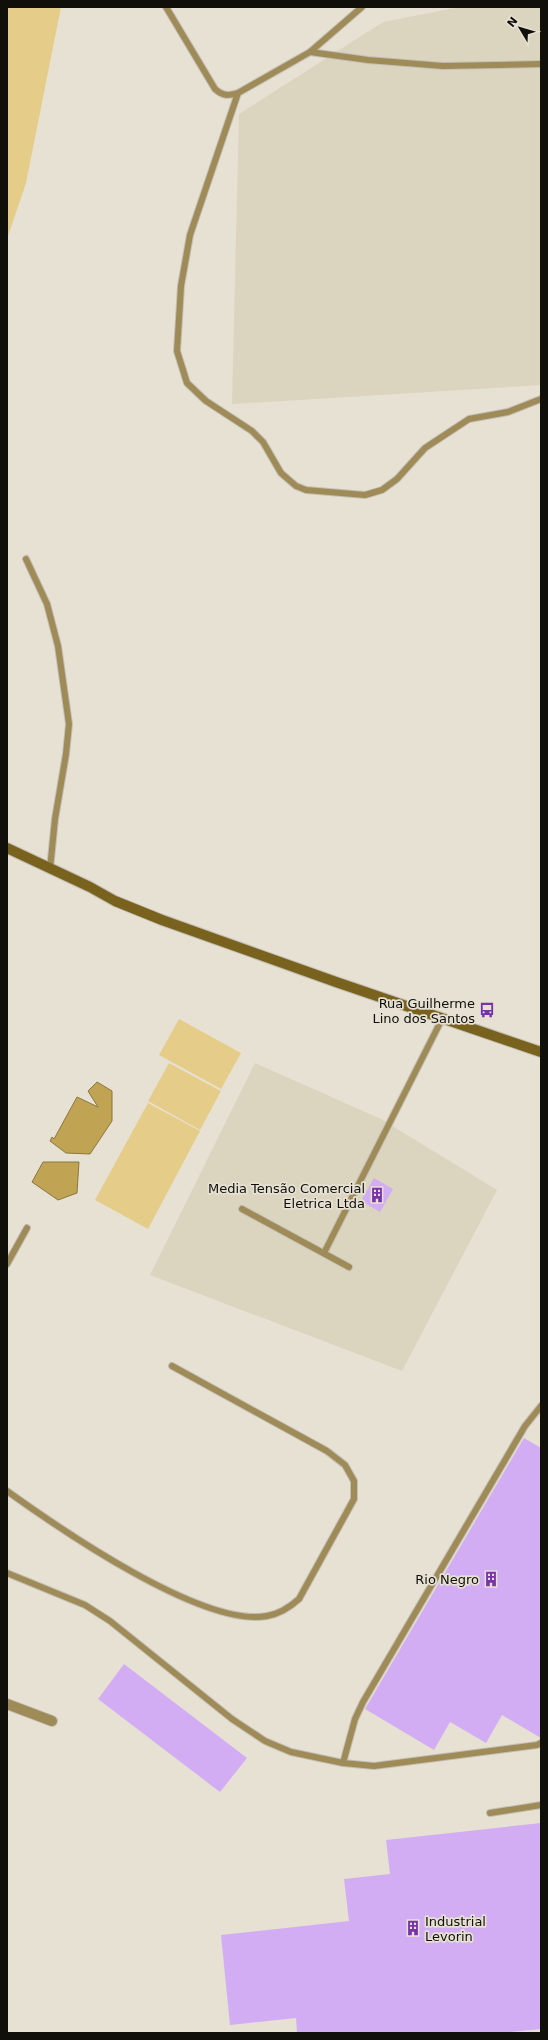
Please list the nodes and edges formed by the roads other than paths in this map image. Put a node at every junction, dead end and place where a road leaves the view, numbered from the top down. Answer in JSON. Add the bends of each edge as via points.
{"nodes":[{"id":1,"x":166,"y":7,"type":"edge"},
{"id":2,"x":362,"y":7,"type":"edge"},
{"id":3,"x":310,"y":52,"type":"junction"},
{"id":4,"x":541,"y":64,"type":"edge"},
{"id":5,"x":238,"y":93,"type":"junction"},
{"id":6,"x":541,"y":399,"type":"edge"},
{"id":7,"x":26,"y":559,"type":"dead end"},
{"id":8,"x":7,"y":848,"type":"edge"},
{"id":9,"x":50,"y":869,"type":"junction"},
{"id":10,"x":442,"y":1019,"type":"junction"},
{"id":11,"x":541,"y":1052,"type":"edge"},
{"id":12,"x":242,"y":1209,"type":"dead end"},
{"id":13,"x":27,"y":1228,"type":"dead end"},
{"id":14,"x":324,"y":1253,"type":"junction"},
{"id":15,"x":7,"y":1264,"type":"edge"},
{"id":16,"x":349,"y":1267,"type":"dead end"},
{"id":17,"x":172,"y":1366,"type":"dead end"},
{"id":18,"x":541,"y":1406,"type":"edge"},
{"id":19,"x":7,"y":1492,"type":"edge"},
{"id":20,"x":7,"y":1573,"type":"edge"},
{"id":21,"x":7,"y":1704,"type":"edge"},
{"id":22,"x":52,"y":1721,"type":"dead end"},
{"id":23,"x":541,"y":1743,"type":"edge"},
{"id":24,"x":343,"y":1763,"type":"junction"},
{"id":25,"x":541,"y":1805,"type":"edge"},
{"id":26,"x":490,"y":1813,"type":"dead end"}],
"edges":[{"from":1,"to":5,"type":"lane","via":[[215,89],[229,96]]},
{"from":2,"to":3,"type":"lane"},
{"from":3,"to":4,"type":"lane","via":[[443,66]]},
{"from":3,"to":5,"type":"lane"},
{"from":5,"to":6,"type":"lane","via":[[190,235],[181,286],[177,352],[187,383],[206,401],[252,431],[263,442],[281,473],[296,486],[306,490],[365,495],[382,490],[392,483],[425,448],[469,419],[508,412]]},
{"from":7,"to":9,"type":"lane","via":[[47,604],[58,646],[69,724],[54,819]]},
{"from":8,"to":9,"type":"street"},
{"from":9,"to":10,"type":"street","via":[[90,887],[115,902],[162,920]]},
{"from":10,"to":11,"type":"street"},
{"from":10,"to":14,"type":"lane"},
{"from":12,"to":14,"type":"lane"},
{"from":13,"to":15,"type":"lane"},
{"from":14,"to":16,"type":"lane"},
{"from":17,"to":19,"type":"lane","via":[[327,1451],[345,1465],[354,1481],[354,1499],[299,1599],[287,1609],[267,1616],[249,1616],[208,1608],[150,1582]]},
{"from":18,"to":24,"type":"lane","via":[[525,1426],[363,1702],[355,1719]]},
{"from":20,"to":24,"type":"lane","via":[[84,1605],[110,1620],[232,1720],[265,1741],[291,1752]]},
{"from":21,"to":22,"type":"street"},
{"from":23,"to":24,"type":"lane","via":[[374,1766]]},
{"from":25,"to":26,"type":"lane"}]}
